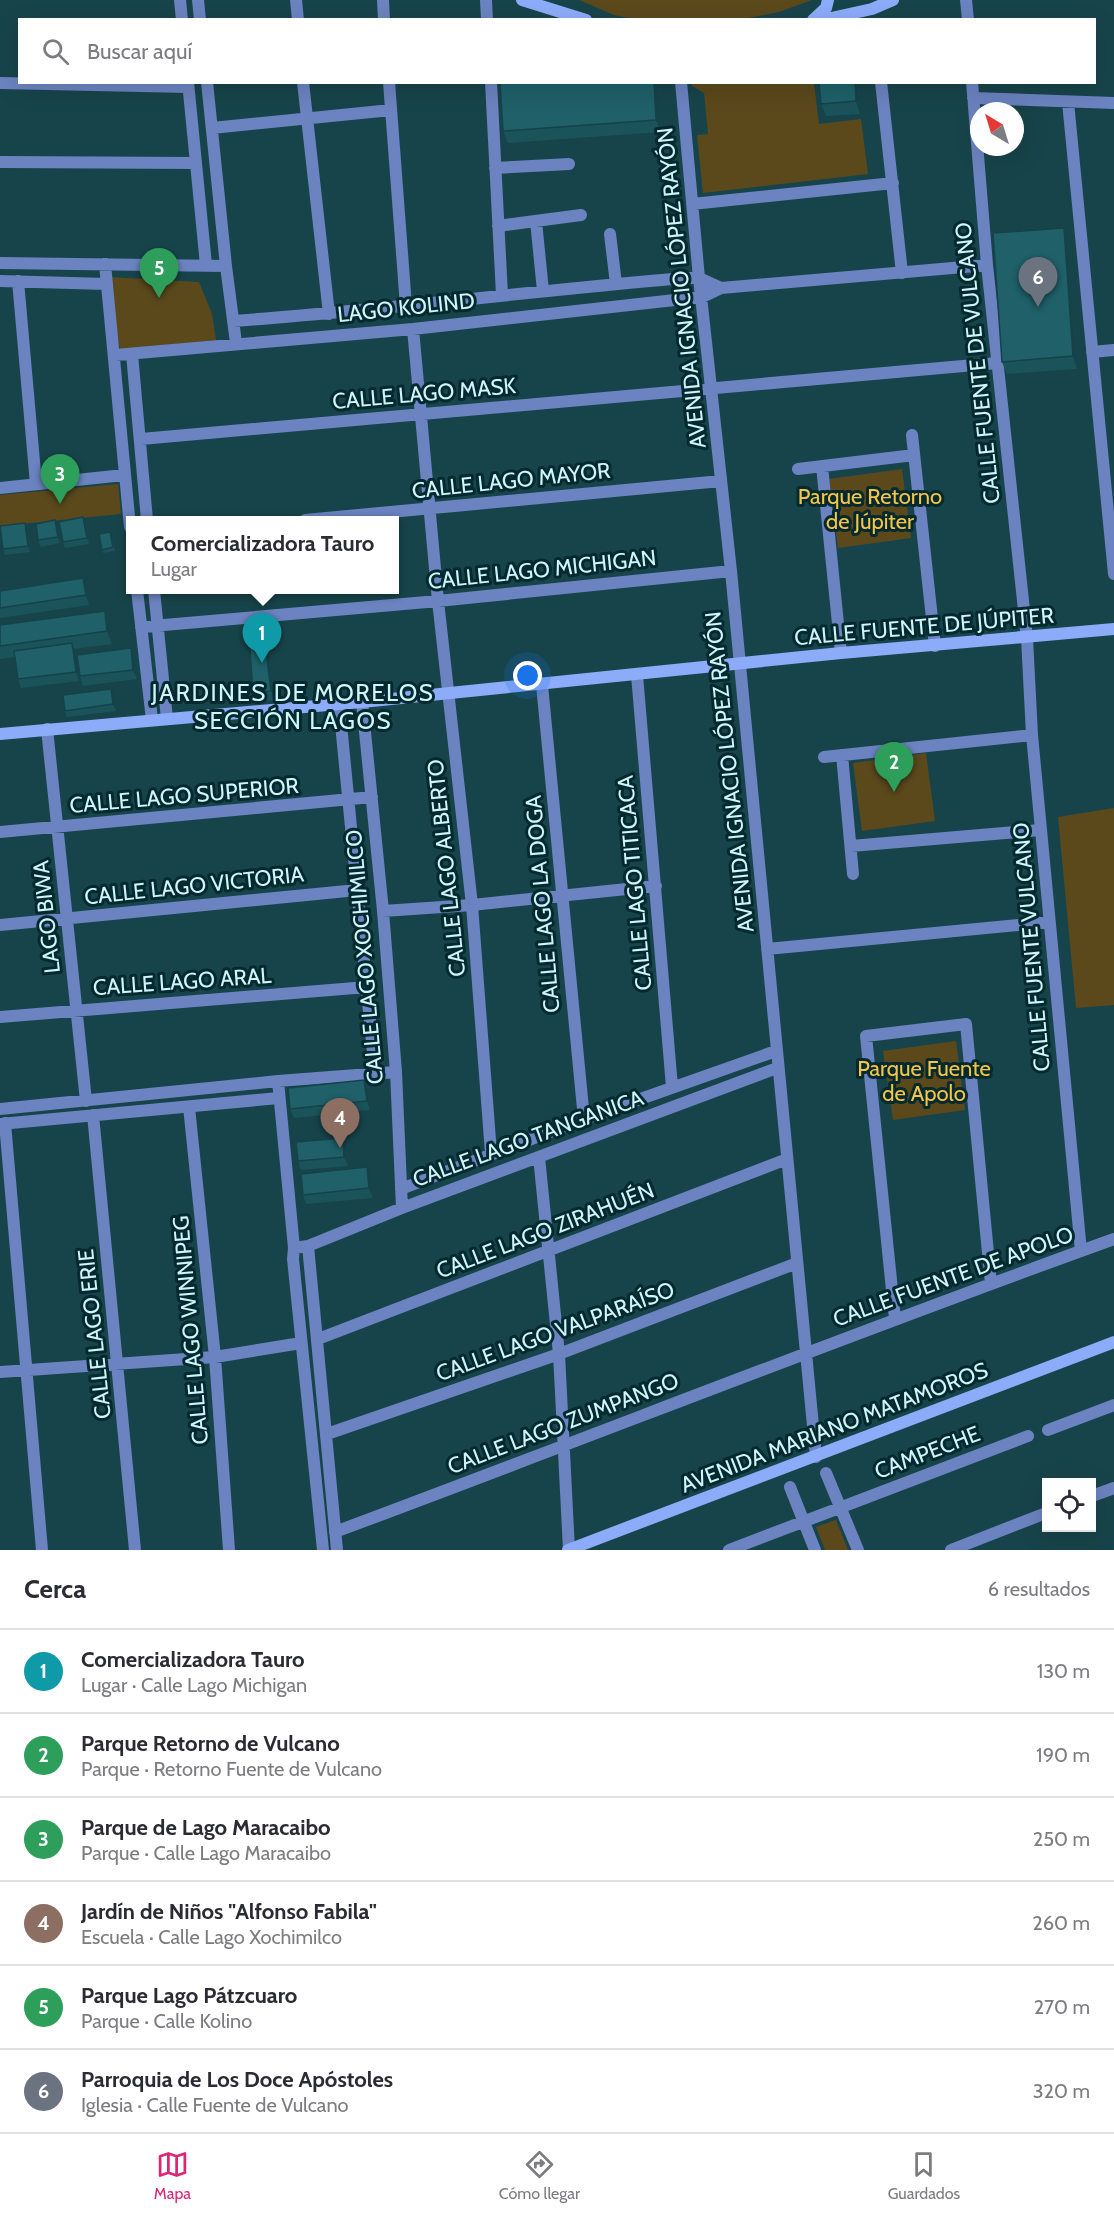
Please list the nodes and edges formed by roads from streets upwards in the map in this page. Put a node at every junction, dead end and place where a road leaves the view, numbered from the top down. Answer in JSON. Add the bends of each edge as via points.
{"nodes":[{"id":1,"x":180,"y":0,"type":"edge"},
{"id":2,"x":198,"y":0,"type":"edge"},
{"id":3,"x":296,"y":0,"type":"edge"},
{"id":4,"x":383,"y":0,"type":"edge"},
{"id":5,"x":486,"y":0,"type":"edge"},
{"id":6,"x":522,"y":0,"type":"edge"},
{"id":7,"x":828,"y":0,"type":"edge"},
{"id":8,"x":893,"y":0,"type":"edge"},
{"id":9,"x":966,"y":0,"type":"edge"},
{"id":10,"x":536,"y":3,"type":"edge"},
{"id":11,"x":873,"y":14,"type":"edge"},
{"id":12,"x":182,"y":18,"type":"edge"},
{"id":13,"x":200,"y":18,"type":"edge"},
{"id":14,"x":298,"y":18,"type":"edge"},
{"id":15,"x":384,"y":18,"type":"edge"},
{"id":16,"x":487,"y":18,"type":"edge"},
{"id":17,"x":580,"y":18,"type":"edge"},
{"id":18,"x":815,"y":18,"type":"edge"},
{"id":19,"x":839,"y":18,"type":"edge"},
{"id":20,"x":968,"y":18,"type":"edge"},
{"id":21,"x":0,"y":83,"type":"edge"},
{"id":22,"x":18,"y":83,"type":"edge"},
{"id":23,"x":94,"y":84,"type":"edge"},
{"id":24,"x":207,"y":84,"type":"edge"},
{"id":25,"x":303,"y":84,"type":"edge"},
{"id":26,"x":389,"y":84,"type":"edge"},
{"id":27,"x":491,"y":84,"type":"edge"},
{"id":28,"x":681,"y":84,"type":"edge"},
{"id":29,"x":881,"y":84,"type":"edge"},
{"id":30,"x":972,"y":84,"type":"edge"},
{"id":31,"x":188,"y":85,"type":"edge"},
{"id":32,"x":973,"y":98,"type":"junction"},
{"id":33,"x":1068,"y":102,"type":"junction"},
{"id":34,"x":1114,"y":103,"type":"edge"},
{"id":35,"x":391,"y":110,"type":"junction"},
{"id":36,"x":210,"y":114,"type":"junction"},
{"id":37,"x":191,"y":115,"type":"junction"},
{"id":38,"x":306,"y":119,"type":"junction"},
{"id":39,"x":212,"y":128,"type":"junction"},
{"id":40,"x":0,"y":162,"type":"edge"},
{"id":41,"x":196,"y":163,"type":"junction"},
{"id":42,"x":569,"y":164,"type":"dead end"},
{"id":43,"x":495,"y":168,"type":"junction"},
{"id":44,"x":893,"y":183,"type":"junction"},
{"id":45,"x":692,"y":204,"type":"junction"},
{"id":46,"x":581,"y":215,"type":"dead end"},
{"id":47,"x":536,"y":221,"type":"junction"},
{"id":48,"x":498,"y":226,"type":"junction"},
{"id":49,"x":610,"y":234,"type":"dead end"},
{"id":50,"x":0,"y":263,"type":"edge"},
{"id":51,"x":105,"y":264,"type":"junction"},
{"id":52,"x":206,"y":265,"type":"junction"},
{"id":53,"x":987,"y":265,"type":"junction"},
{"id":54,"x":226,"y":266,"type":"junction"},
{"id":55,"x":902,"y":273,"type":"junction"},
{"id":56,"x":699,"y":278,"type":"junction"},
{"id":57,"x":0,"y":281,"type":"edge"},
{"id":58,"x":18,"y":281,"type":"junction"},
{"id":59,"x":107,"y":284,"type":"junction"},
{"id":60,"x":616,"y":284,"type":"junction"},
{"id":61,"x":721,"y":288,"type":"junction"},
{"id":62,"x":543,"y":291,"type":"junction"},
{"id":63,"x":502,"y":295,"type":"junction"},
{"id":64,"x":702,"y":297,"type":"junction"},
{"id":65,"x":455,"y":300,"type":"junction"},
{"id":66,"x":406,"y":306,"type":"junction"},
{"id":67,"x":329,"y":314,"type":"junction"},
{"id":68,"x":233,"y":321,"type":"junction"},
{"id":69,"x":457,"y":322,"type":"junction"},
{"id":70,"x":413,"y":329,"type":"junction"},
{"id":71,"x":236,"y":343,"type":"junction"},
{"id":72,"x":1114,"y":350,"type":"edge"},
{"id":73,"x":1092,"y":352,"type":"junction"},
{"id":74,"x":132,"y":354,"type":"junction"},
{"id":75,"x":114,"y":355,"type":"junction"},
{"id":76,"x":997,"y":363,"type":"junction"},
{"id":77,"x":711,"y":388,"type":"junction"},
{"id":78,"x":422,"y":414,"type":"junction"},
{"id":79,"x":912,"y":435,"type":"dead end"},
{"id":80,"x":141,"y":439,"type":"junction"},
{"id":81,"x":1108,"y":446,"type":"edge"},
{"id":82,"x":914,"y":455,"type":"junction"},
{"id":83,"x":822,"y":466,"type":"junction"},
{"id":84,"x":798,"y":469,"type":"dead end"},
{"id":85,"x":124,"y":475,"type":"junction"},
{"id":86,"x":721,"y":481,"type":"junction"},
{"id":87,"x":36,"y":484,"type":"junction"},
{"id":88,"x":0,"y":488,"type":"edge"},
{"id":89,"x":430,"y":510,"type":"junction"},
{"id":90,"x":129,"y":516,"type":"edge"},
{"id":91,"x":147,"y":516,"type":"edge"},
{"id":92,"x":355,"y":516,"type":"edge"},
{"id":93,"x":1112,"y":538,"type":"edge"},
{"id":94,"x":731,"y":572,"type":"junction"},
{"id":95,"x":1114,"y":574,"type":"edge"},
{"id":96,"x":137,"y":594,"type":"edge"},
{"id":97,"x":154,"y":594,"type":"edge"},
{"id":98,"x":438,"y":601,"type":"junction"},
{"id":99,"x":158,"y":626,"type":"junction"},
{"id":100,"x":141,"y":627,"type":"junction"},
{"id":101,"x":1114,"y":629,"type":"edge"},
{"id":102,"x":1027,"y":638,"type":"junction"},
{"id":103,"x":935,"y":646,"type":"junction"},
{"id":104,"x":841,"y":653,"type":"junction"},
{"id":105,"x":739,"y":665,"type":"junction"},
{"id":106,"x":637,"y":675,"type":"junction"},
{"id":107,"x":542,"y":685,"type":"junction"},
{"id":108,"x":449,"y":693,"type":"junction"},
{"id":109,"x":362,"y":702,"type":"junction"},
{"id":110,"x":339,"y":704,"type":"junction"},
{"id":111,"x":166,"y":719,"type":"junction"},
{"id":112,"x":152,"y":720,"type":"junction"},
{"id":113,"x":47,"y":729,"type":"junction"},
{"id":114,"x":0,"y":734,"type":"edge"},
{"id":115,"x":1032,"y":735,"type":"junction"},
{"id":116,"x":842,"y":755,"type":"junction"},
{"id":117,"x":824,"y":757,"type":"dead end"},
{"id":118,"x":372,"y":797,"type":"junction"},
{"id":119,"x":349,"y":800,"type":"junction"},
{"id":120,"x":57,"y":828,"type":"junction"},
{"id":121,"x":1041,"y":830,"type":"junction"},
{"id":122,"x":0,"y":832,"type":"edge"},
{"id":123,"x":851,"y":846,"type":"junction"},
{"id":124,"x":854,"y":874,"type":"dead end"},
{"id":125,"x":656,"y":886,"type":"junction"},
{"id":126,"x":357,"y":890,"type":"junction"},
{"id":127,"x":561,"y":895,"type":"junction"},
{"id":128,"x":472,"y":905,"type":"junction"},
{"id":129,"x":383,"y":911,"type":"junction"},
{"id":130,"x":67,"y":919,"type":"junction"},
{"id":131,"x":1049,"y":922,"type":"junction"},
{"id":132,"x":0,"y":925,"type":"edge"},
{"id":133,"x":767,"y":949,"type":"junction"},
{"id":134,"x":367,"y":987,"type":"junction"},
{"id":135,"x":76,"y":1010,"type":"junction"},
{"id":136,"x":0,"y":1017,"type":"edge"},
{"id":137,"x":777,"y":1051,"type":"junction"},
{"id":138,"x":777,"y":1068,"type":"junction"},
{"id":139,"x":396,"y":1072,"type":"junction"},
{"id":140,"x":375,"y":1074,"type":"junction"},
{"id":141,"x":278,"y":1081,"type":"junction"},
{"id":142,"x":672,"y":1087,"type":"junction"},
{"id":143,"x":279,"y":1098,"type":"junction"},
{"id":144,"x":86,"y":1101,"type":"junction"},
{"id":145,"x":189,"y":1107,"type":"junction"},
{"id":146,"x":0,"y":1109,"type":"edge"},
{"id":147,"x":606,"y":1111,"type":"junction"},
{"id":148,"x":93,"y":1115,"type":"junction"},
{"id":149,"x":584,"y":1119,"type":"junction"},
{"id":150,"x":3,"y":1124,"type":"edge"},
{"id":151,"x":610,"y":1130,"type":"junction"},
{"id":152,"x":491,"y":1153,"type":"junction"},
{"id":153,"x":539,"y":1156,"type":"junction"},
{"id":154,"x":787,"y":1159,"type":"junction"},
{"id":155,"x":401,"y":1189,"type":"junction"},
{"id":156,"x":402,"y":1208,"type":"junction"},
{"id":157,"x":1114,"y":1239,"type":"edge"},
{"id":158,"x":308,"y":1246,"type":"junction"},
{"id":159,"x":294,"y":1248,"type":"junction"},
{"id":160,"x":1081,"y":1251,"type":"junction"},
{"id":161,"x":550,"y":1252,"type":"junction"},
{"id":162,"x":797,"y":1263,"type":"junction"},
{"id":163,"x":991,"y":1284,"type":"junction"},
{"id":164,"x":894,"y":1319,"type":"junction"},
{"id":165,"x":318,"y":1340,"type":"junction"},
{"id":166,"x":301,"y":1342,"type":"junction"},
{"id":167,"x":1114,"y":1342,"type":"edge"},
{"id":168,"x":806,"y":1353,"type":"junction"},
{"id":169,"x":559,"y":1354,"type":"junction"},
{"id":170,"x":215,"y":1357,"type":"junction"},
{"id":171,"x":118,"y":1363,"type":"junction"},
{"id":172,"x":26,"y":1370,"type":"junction"},
{"id":173,"x":0,"y":1372,"type":"edge"},
{"id":174,"x":1114,"y":1405,"type":"edge"},
{"id":175,"x":1048,"y":1430,"type":"dead end"},
{"id":176,"x":327,"y":1434,"type":"junction"},
{"id":177,"x":1028,"y":1436,"type":"dead end"},
{"id":178,"x":562,"y":1447,"type":"junction"},
{"id":179,"x":816,"y":1457,"type":"junction"},
{"id":180,"x":826,"y":1473,"type":"dead end"},
{"id":181,"x":790,"y":1487,"type":"dead end"},
{"id":182,"x":1114,"y":1488,"type":"edge"},
{"id":183,"x":1096,"y":1495,"type":"edge"},
{"id":184,"x":840,"y":1508,"type":"junction"},
{"id":185,"x":1042,"y":1514,"type":"edge"},
{"id":186,"x":804,"y":1522,"type":"junction"},
{"id":187,"x":335,"y":1532,"type":"junction"},
{"id":188,"x":42,"y":1550,"type":"edge"},
{"id":189,"x":135,"y":1550,"type":"edge"},
{"id":190,"x":229,"y":1550,"type":"edge"},
{"id":191,"x":323,"y":1550,"type":"edge"},
{"id":192,"x":337,"y":1550,"type":"edge"},
{"id":193,"x":569,"y":1550,"type":"edge"},
{"id":194,"x":729,"y":1550,"type":"edge"},
{"id":195,"x":815,"y":1550,"type":"edge"},
{"id":196,"x":858,"y":1550,"type":"edge"},
{"id":197,"x":951,"y":1550,"type":"edge"}],
"edges":[{"from":1,"to":12,"type":"street"},
{"from":2,"to":13,"type":"street"},
{"from":3,"to":14,"type":"street"},
{"from":4,"to":15,"type":"street"},
{"from":5,"to":16,"type":"street"},
{"from":6,"to":10,"type":"street"},
{"from":7,"to":18,"type":"street"},
{"from":8,"to":11,"type":"street"},
{"from":9,"to":20,"type":"street"},
{"from":10,"to":17,"type":"street"},
{"from":11,"to":19,"type":"street"},
{"from":21,"to":22,"type":"street"},
{"from":23,"to":31,"type":"street"},
{"from":24,"to":36,"type":"street"},
{"from":25,"to":38,"type":"street"},
{"from":26,"to":35,"type":"street"},
{"from":27,"to":43,"type":"street"},
{"from":28,"to":45,"type":"street","name":"AVENIDA IGNACIO LÓPEZ RAYÓN"},
{"from":29,"to":44,"type":"street"},
{"from":30,"to":32,"type":"street","name":"CALLE FUENTE DE VULCANO"},
{"from":31,"to":37,"type":"street"},
{"from":32,"to":33,"type":"street"},
{"from":32,"to":53,"type":"street","name":"CALLE FUENTE DE VULCANO"},
{"from":33,"to":34,"type":"street"},
{"from":33,"to":73,"type":"street"},
{"from":35,"to":38,"type":"street"},
{"from":35,"to":66,"type":"street"},
{"from":36,"to":37,"type":"street"},
{"from":36,"to":39,"type":"street"},
{"from":37,"to":41,"type":"street"},
{"from":38,"to":39,"type":"street"},
{"from":38,"to":67,"type":"street"},
{"from":39,"to":54,"type":"street"},
{"from":40,"to":41,"type":"street"},
{"from":41,"to":52,"type":"street"},
{"from":42,"to":43,"type":"street"},
{"from":43,"to":48,"type":"street"},
{"from":44,"to":45,"type":"street"},
{"from":44,"to":55,"type":"street"},
{"from":45,"to":56,"type":"street","name":"AVENIDA IGNACIO LÓPEZ RAYÓN"},
{"from":46,"to":47,"type":"street"},
{"from":47,"to":48,"type":"street"},
{"from":47,"to":62,"type":"street"},
{"from":48,"to":63,"type":"street"},
{"from":49,"to":60,"type":"street"},
{"from":50,"to":51,"type":"street"},
{"from":51,"to":52,"type":"street"},
{"from":51,"to":59,"type":"street"},
{"from":52,"to":54,"type":"street"},
{"from":53,"to":55,"type":"street"},
{"from":53,"to":76,"type":"street","name":"CALLE FUENTE DE VULCANO"},
{"from":54,"to":68,"type":"street"},
{"from":55,"to":61,"type":"street"},
{"from":56,"to":60,"type":"street","name":"LAGO KOLIND"},
{"from":56,"to":61,"type":"street"},
{"from":56,"to":64,"type":"street","name":"AVENIDA IGNACIO LÓPEZ RAYÓN"},
{"from":57,"to":58,"type":"street"},
{"from":58,"to":59,"type":"street"},
{"from":58,"to":87,"type":"street"},
{"from":59,"to":75,"type":"street"},
{"from":60,"to":62,"type":"street","name":"LAGO KOLIND"},
{"from":61,"to":64,"type":"street","name":"LAGO KOLIND"},
{"from":62,"to":63,"type":"street","name":"LAGO KOLIND"},
{"from":63,"to":65,"type":"street","name":"LAGO KOLIND"},
{"from":64,"to":69,"type":"street","name":"LAGO KOLIND"},
{"from":64,"to":77,"type":"street","name":"AVENIDA IGNACIO LÓPEZ RAYÓN"},
{"from":65,"to":66,"type":"street","name":"LAGO KOLIND"},
{"from":65,"to":69,"type":"street"},
{"from":66,"to":67,"type":"street","name":"LAGO KOLIND"},
{"from":67,"to":68,"type":"street","name":"LAGO KOLIND"},
{"from":68,"to":71,"type":"street"},
{"from":69,"to":70,"type":"street","name":"LAGO KOLIND"},
{"from":70,"to":71,"type":"street","name":"LAGO KOLIND"},
{"from":70,"to":78,"type":"street","name":"CALLE LAGO ALBERTO"},
{"from":71,"to":74,"type":"street","name":"LAGO KOLIND"},
{"from":72,"to":73,"type":"street"},
{"from":73,"to":81,"type":"street"},
{"from":74,"to":75,"type":"street","name":"LAGO KOLIND"},
{"from":74,"to":80,"type":"street"},
{"from":75,"to":85,"type":"street"},
{"from":76,"to":77,"type":"street","name":"CALLE LAGO MASK"},
{"from":76,"to":102,"type":"street","name":"CALLE FUENTE DE VULCANO"},
{"from":77,"to":78,"type":"street","name":"CALLE LAGO MASK"},
{"from":77,"to":86,"type":"street","name":"AVENIDA IGNACIO LÓPEZ RAYÓN"},
{"from":78,"to":80,"type":"street","name":"CALLE LAGO MASK"},
{"from":78,"to":89,"type":"street","name":"CALLE LAGO ALBERTO"},
{"from":79,"to":82,"type":"street"},
{"from":80,"to":91,"type":"street"},
{"from":81,"to":93,"type":"street"},
{"from":82,"to":83,"type":"street"},
{"from":82,"to":103,"type":"street"},
{"from":83,"to":84,"type":"street"},
{"from":83,"to":104,"type":"street"},
{"from":85,"to":87,"type":"street"},
{"from":85,"to":90,"type":"street"},
{"from":86,"to":89,"type":"street","name":"CALLE LAGO MAYOR"},
{"from":86,"to":94,"type":"street","name":"AVENIDA IGNACIO LÓPEZ RAYÓN"},
{"from":87,"to":88,"type":"street"},
{"from":89,"to":92,"type":"street","name":"CALLE LAGO MAYOR"},
{"from":89,"to":98,"type":"street","name":"CALLE LAGO ALBERTO"},
{"from":93,"to":95,"type":"street"},
{"from":94,"to":98,"type":"street","name":"CALLE LAGO MICHIGAN"},
{"from":94,"to":105,"type":"street","name":"AVENIDA IGNACIO LÓPEZ RAYÓN"},
{"from":96,"to":100,"type":"street"},
{"from":97,"to":99,"type":"street"},
{"from":98,"to":99,"type":"street","name":"CALLE LAGO MICHIGAN"},
{"from":98,"to":108,"type":"street","name":"CALLE LAGO ALBERTO"},
{"from":99,"to":100,"type":"street","name":"CALLE LAGO MICHIGAN"},
{"from":99,"to":111,"type":"street"},
{"from":100,"to":112,"type":"street"},
{"from":101,"to":102,"type":"street","name":"CALLE FUENTE DE JÚPITER"},
{"from":102,"to":103,"type":"street","name":"CALLE FUENTE DE JÚPITER"},
{"from":102,"to":115,"type":"street","name":"CALLE FUENTE VULCANO"},
{"from":103,"to":104,"type":"street","name":"CALLE FUENTE DE JÚPITER"},
{"from":104,"to":105,"type":"street","name":"CALLE FUENTE DE JÚPITER"},
{"from":105,"to":106,"type":"street","name":"CALLE FUENTE DE JÚPITER"},
{"from":105,"to":133,"type":"street","name":"AVENIDA IGNACIO LÓPEZ RAYÓN"},
{"from":106,"to":107,"type":"street","name":"CALLE FUENTE DE JÚPITER"},
{"from":106,"to":125,"type":"street","name":"CALLE LAGO TITICACA"},
{"from":107,"to":108,"type":"street","name":"CALLE FUENTE DE JÚPITER"},
{"from":107,"to":127,"type":"street","name":"CALLE LAGO LA DOGA"},
{"from":108,"to":109,"type":"street","name":"CALLE FUENTE DE JÚPITER"},
{"from":108,"to":128,"type":"street","name":"CALLE LAGO ALBERTO"},
{"from":109,"to":110,"type":"street","name":"CALLE FUENTE DE JÚPITER"},
{"from":109,"to":118,"type":"street","name":"CALLE LAGO XOCHIMILCO"},
{"from":110,"to":111,"type":"street","name":"CALLE FUENTE DE JÚPITER"},
{"from":110,"to":119,"type":"street","name":"CALLE LAGO XOCHIMILCO"},
{"from":111,"to":112,"type":"street","name":"CALLE FUENTE DE JÚPITER"},
{"from":112,"to":113,"type":"street","name":"CALLE FUENTE DE JÚPITER"},
{"from":113,"to":114,"type":"street","name":"CALLE FUENTE DE JÚPITER"},
{"from":113,"to":120,"type":"street","name":"LAGO BIWA"},
{"from":115,"to":116,"type":"street"},
{"from":115,"to":121,"type":"street","name":"CALLE FUENTE VULCANO"},
{"from":116,"to":117,"type":"street"},
{"from":116,"to":123,"type":"street"},
{"from":118,"to":119,"type":"street","name":"CALLE LAGO SUPERIOR"},
{"from":118,"to":129,"type":"street","name":"CALLE LAGO XOCHIMILCO"},
{"from":119,"to":120,"type":"street","name":"CALLE LAGO SUPERIOR"},
{"from":119,"to":126,"type":"street","name":"CALLE LAGO XOCHIMILCO"},
{"from":120,"to":122,"type":"street","name":"CALLE LAGO SUPERIOR"},
{"from":120,"to":130,"type":"street","name":"LAGO BIWA"},
{"from":121,"to":123,"type":"street"},
{"from":121,"to":131,"type":"street","name":"CALLE FUENTE VULCANO"},
{"from":123,"to":124,"type":"street"},
{"from":125,"to":127,"type":"street"},
{"from":125,"to":142,"type":"street","name":"CALLE LAGO TITICACA"},
{"from":126,"to":130,"type":"street","name":"CALLE LAGO VICTORIA"},
{"from":126,"to":134,"type":"street","name":"CALLE LAGO XOCHIMILCO"},
{"from":127,"to":128,"type":"street"},
{"from":127,"to":149,"type":"street","name":"CALLE LAGO LA DOGA"},
{"from":128,"to":129,"type":"street"},
{"from":128,"to":152,"type":"street","name":"CALLE LAGO ALBERTO"},
{"from":129,"to":139,"type":"street","name":"CALLE LAGO XOCHIMILCO"},
{"from":130,"to":132,"type":"street","name":"CALLE LAGO VICTORIA"},
{"from":130,"to":135,"type":"street","name":"LAGO BIWA"},
{"from":131,"to":133,"type":"street"},
{"from":131,"to":160,"type":"street","name":"CALLE FUENTE VULCANO"},
{"from":133,"to":137,"type":"street","name":"AVENIDA IGNACIO LÓPEZ RAYÓN"},
{"from":134,"to":135,"type":"street","name":"CALLE LAGO ARAL"},
{"from":134,"to":140,"type":"street","name":"CALLE LAGO XOCHIMILCO"},
{"from":135,"to":136,"type":"street","name":"CALLE LAGO ARAL"},
{"from":135,"to":144,"type":"street","name":"LAGO BIWA"},
{"from":137,"to":138,"type":"street","name":"AVENIDA IGNACIO LÓPEZ RAYÓN"},
{"from":137,"to":142,"type":"street","name":"CALLE LAGO TANGANICA"},
{"from":138,"to":151,"type":"street","name":"CALLE LAGO TANGANICA"},
{"from":138,"to":154,"type":"street","name":"AVENIDA IGNACIO LÓPEZ RAYÓN"},
{"from":139,"to":140,"type":"street"},
{"from":139,"to":155,"type":"street","name":"CALLE LAGO XOCHIMILCO"},
{"from":140,"to":141,"type":"street"},
{"from":141,"to":143,"type":"street"},
{"from":141,"to":144,"type":"street"},
{"from":142,"to":147,"type":"street","name":"CALLE LAGO TANGANICA"},
{"from":143,"to":145,"type":"street"},
{"from":143,"to":159,"type":"street"},
{"from":144,"to":146,"type":"street"},
{"from":145,"to":148,"type":"street"},
{"from":145,"to":170,"type":"street","name":"CALLE LAGO WINNIPEG"},
{"from":147,"to":149,"type":"street","name":"CALLE LAGO TANGANICA"},
{"from":147,"to":151,"type":"street"},
{"from":148,"to":150,"type":"street"},
{"from":148,"to":171,"type":"street","name":"CALLE LAGO ERIE"},
{"from":149,"to":152,"type":"street","name":"CALLE LAGO TANGANICA"},
{"from":150,"to":172,"type":"street"},
{"from":151,"to":153,"type":"street","name":"CALLE LAGO TANGANICA"},
{"from":152,"to":155,"type":"street","name":"CALLE LAGO TANGANICA"},
{"from":153,"to":156,"type":"street","name":"CALLE LAGO TANGANICA"},
{"from":153,"to":161,"type":"street"},
{"from":154,"to":161,"type":"street","name":"CALLE LAGO ZIRAHUÉN"},
{"from":154,"to":162,"type":"street","name":"AVENIDA IGNACIO LÓPEZ RAYÓN"},
{"from":155,"to":156,"type":"street","name":"CALLE LAGO XOCHIMILCO"},
{"from":156,"to":158,"type":"street","name":"CALLE LAGO TANGANICA"},
{"from":157,"to":160,"type":"street","name":"CALLE FUENTE DE APOLO"},
{"from":158,"to":159,"type":"street","name":"CALLE LAGO TANGANICA"},
{"from":158,"to":165,"type":"street"},
{"from":159,"to":166,"type":"street"},
{"from":160,"to":163,"type":"street","name":"CALLE FUENTE DE APOLO"},
{"from":161,"to":165,"type":"street","name":"CALLE LAGO ZIRAHUÉN"},
{"from":161,"to":169,"type":"street"},
{"from":162,"to":168,"type":"street","name":"AVENIDA IGNACIO LÓPEZ RAYÓN"},
{"from":162,"to":169,"type":"street","name":"CALLE LAGO VALPARAÍSO"},
{"from":163,"to":164,"type":"street","name":"CALLE FUENTE DE APOLO"},
{"from":163,"to":164,"type":"street","via":[[966,1024],[866,1036]]},
{"from":164,"to":168,"type":"street","name":"CALLE FUENTE DE APOLO"},
{"from":165,"to":176,"type":"street"},
{"from":166,"to":170,"type":"street"},
{"from":166,"to":191,"type":"street"},
{"from":167,"to":179,"type":"street","name":"AVENIDA MARIANO MATAMOROS"},
{"from":168,"to":178,"type":"street","name":"CALLE LAGO ZUMPANGO"},
{"from":168,"to":179,"type":"street","name":"AVENIDA IGNACIO LÓPEZ RAYÓN"},
{"from":169,"to":176,"type":"street","name":"CALLE LAGO VALPARAÍSO"},
{"from":169,"to":178,"type":"street"},
{"from":170,"to":171,"type":"street"},
{"from":170,"to":190,"type":"street","name":"CALLE LAGO WINNIPEG"},
{"from":171,"to":172,"type":"street"},
{"from":171,"to":189,"type":"street","name":"CALLE LAGO ERIE"},
{"from":172,"to":173,"type":"street"},
{"from":172,"to":188,"type":"street"},
{"from":174,"to":175,"type":"street"},
{"from":176,"to":187,"type":"street"},
{"from":177,"to":184,"type":"street","name":"CAMPECHE"},
{"from":178,"to":187,"type":"street","name":"CALLE LAGO ZUMPANGO"},
{"from":178,"to":193,"type":"street"},
{"from":179,"to":193,"type":"street","name":"AVENIDA MARIANO MATAMOROS"},
{"from":180,"to":184,"type":"street"},
{"from":181,"to":186,"type":"street"},
{"from":182,"to":183,"type":"street"},
{"from":184,"to":186,"type":"street","name":"CAMPECHE"},
{"from":184,"to":196,"type":"street"},
{"from":185,"to":197,"type":"street"},
{"from":186,"to":194,"type":"street","name":"CAMPECHE"},
{"from":186,"to":195,"type":"street"},
{"from":187,"to":192,"type":"street"}]}
